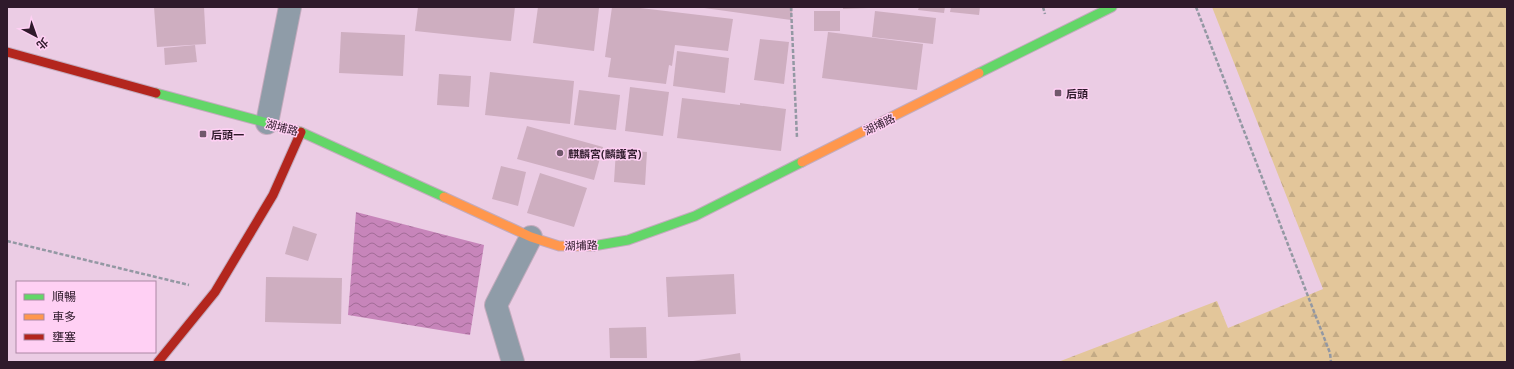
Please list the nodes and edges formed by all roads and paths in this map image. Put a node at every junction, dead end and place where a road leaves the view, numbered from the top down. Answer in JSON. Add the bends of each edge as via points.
{"nodes":[{"id":1,"x":290,"y":7,"type":"edge"},
{"id":2,"x":791,"y":7,"type":"edge"},
{"id":3,"x":1112,"y":7,"type":"edge"},
{"id":4,"x":1196,"y":7,"type":"edge"},
{"id":5,"x":7,"y":52,"type":"edge"},
{"id":6,"x":267,"y":123,"type":"junction"},
{"id":7,"x":301,"y":132,"type":"junction"},
{"id":8,"x":799,"y":163,"type":"junction"},
{"id":9,"x":531,"y":237,"type":"junction"},
{"id":10,"x":7,"y":241,"type":"edge"},
{"id":11,"x":215,"y":292,"type":"junction"},
{"id":12,"x":158,"y":362,"type":"edge"},
{"id":13,"x":513,"y":362,"type":"edge"},
{"id":14,"x":1331,"y":362,"type":"edge"}],
"edges":[{"from":1,"to":6,"type":"street"},
{"from":2,"to":8,"type":"path"},
{"from":3,"to":8,"type":"main road","name":"湖埔路"},
{"from":4,"to":14,"type":"path","via":[[1330,353]]},
{"from":5,"to":6,"type":"main road","name":"湖埔路"},
{"from":6,"to":7,"type":"main road","name":"湖埔路"},
{"from":7,"to":9,"type":"main road","name":"湖埔路"},
{"from":7,"to":11,"type":"main road","via":[[273,195]]},
{"from":8,"to":9,"type":"main road","name":"湖埔路","via":[[695,216],[628,240],[597,246],[559,246]]},
{"from":9,"to":13,"type":"street","via":[[496,305]]},
{"from":10,"to":11,"type":"path"},
{"from":11,"to":12,"type":"main road"}]}
